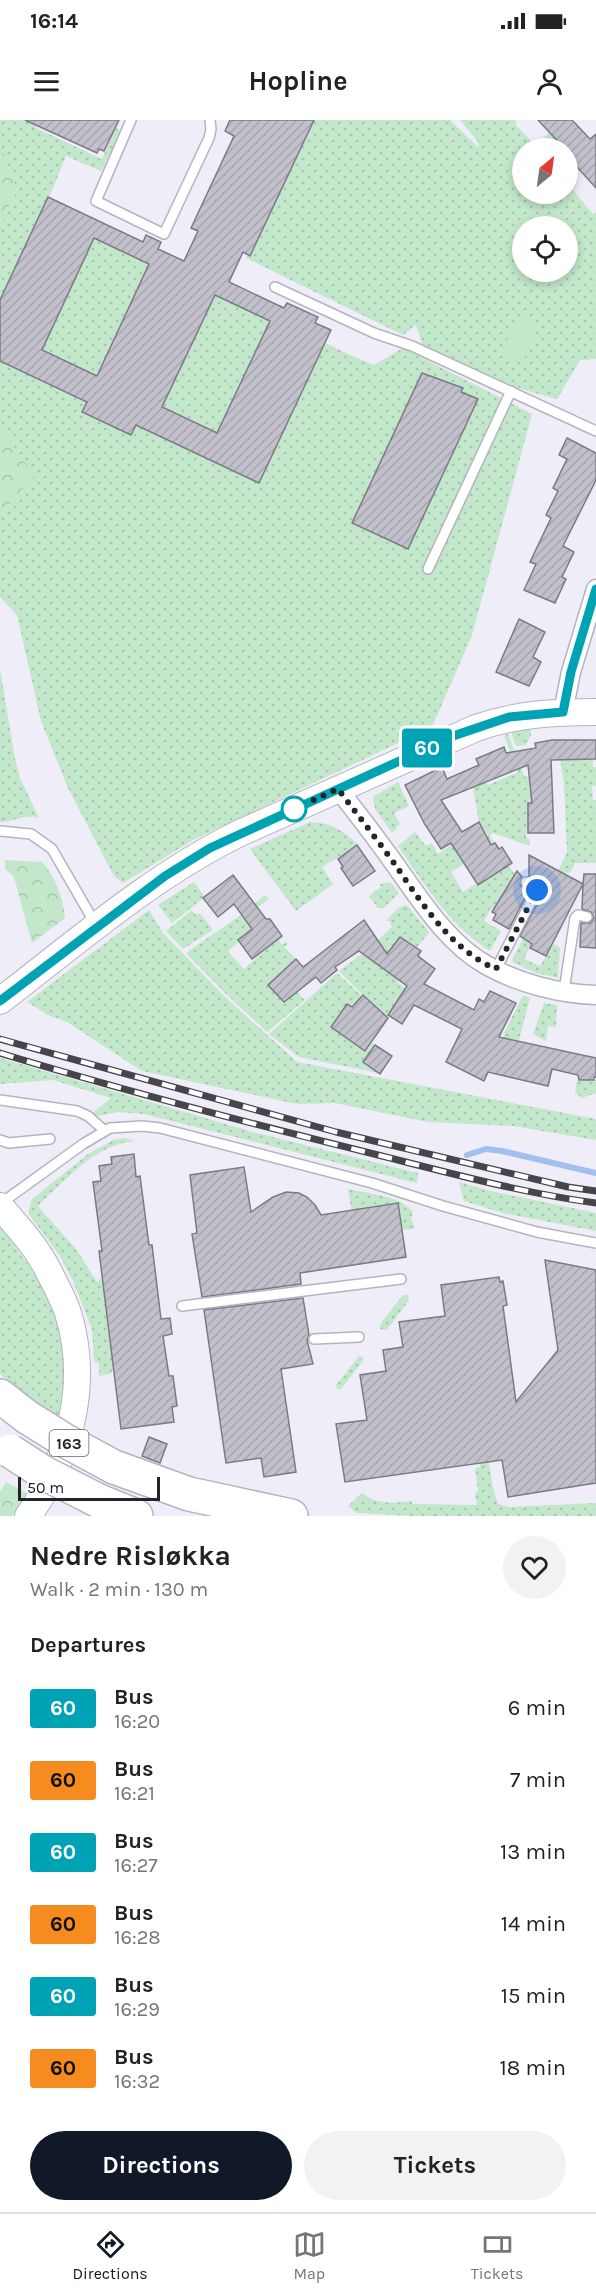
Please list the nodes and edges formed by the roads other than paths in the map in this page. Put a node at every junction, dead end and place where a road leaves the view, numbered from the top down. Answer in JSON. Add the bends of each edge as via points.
{"nodes":[{"id":1,"x":131,"y":120,"type":"edge"},
{"id":2,"x":210,"y":120,"type":"edge"},
{"id":3,"x":275,"y":287,"type":"dead end"},
{"id":4,"x":511,"y":391,"type":"junction"},
{"id":5,"x":596,"y":430,"type":"edge"},
{"id":6,"x":428,"y":569,"type":"dead end"},
{"id":7,"x":596,"y":589,"type":"edge"},
{"id":8,"x":563,"y":712,"type":"junction"},
{"id":9,"x":596,"y":712,"type":"edge"},
{"id":10,"x":338,"y":789,"type":"junction"},
{"id":11,"x":0,"y":831,"type":"edge"},
{"id":12,"x":526,"y":882,"type":"dead end"},
{"id":13,"x":587,"y":916,"type":"dead end"},
{"id":14,"x":97,"y":927,"type":"junction"},
{"id":15,"x":496,"y":969,"type":"junction"},
{"id":16,"x":564,"y":991,"type":"junction"},
{"id":17,"x":596,"y":995,"type":"edge"},
{"id":18,"x":0,"y":1001,"type":"edge"},
{"id":19,"x":0,"y":1100,"type":"edge"},
{"id":20,"x":105,"y":1131,"type":"junction"},
{"id":21,"x":50,"y":1139,"type":"dead end"},
{"id":22,"x":0,"y":1140,"type":"edge"},
{"id":23,"x":0,"y":1205,"type":"edge"},
{"id":24,"x":596,"y":1243,"type":"edge"},
{"id":25,"x":401,"y":1279,"type":"dead end"},
{"id":26,"x":182,"y":1306,"type":"dead end"},
{"id":27,"x":359,"y":1337,"type":"dead end"},
{"id":28,"x":314,"y":1339,"type":"dead end"},
{"id":29,"x":0,"y":1396,"type":"edge"},
{"id":30,"x":11,"y":1432,"type":"edge"},
{"id":31,"x":106,"y":1483,"type":"junction"},
{"id":32,"x":28,"y":1516,"type":"edge"},
{"id":33,"x":136,"y":1516,"type":"edge"},
{"id":34,"x":211,"y":1516,"type":"edge"},
{"id":35,"x":291,"y":1516,"type":"edge"}],
"edges":[{"from":1,"to":2,"type":"lane","via":[[96,201],[164,234],[209,138]]},
{"from":3,"to":4,"type":"lane"},
{"from":4,"to":5,"type":"lane"},
{"from":4,"to":6,"type":"lane"},
{"from":7,"to":8,"type":"street"},
{"from":8,"to":9,"type":"street"},
{"from":8,"to":10,"type":"street","via":[[509,717],[484,725]]},
{"from":10,"to":14,"type":"street","via":[[210,848]]},
{"from":10,"to":15,"type":"street","via":[[451,937]]},
{"from":11,"to":14,"type":"lane","via":[[31,834],[52,849]]},
{"from":12,"to":15,"type":"lane","via":[[537,890]]},
{"from":13,"to":16,"type":"lane","via":[[575,918]]},
{"from":14,"to":18,"type":"street"},
{"from":15,"to":16,"type":"street","via":[[535,985]]},
{"from":16,"to":17,"type":"street"},
{"from":19,"to":20,"type":"lane","via":[[77,1111]]},
{"from":20,"to":23,"type":"lane"},
{"from":20,"to":24,"type":"lane","via":[[121,1127],[160,1128],[372,1183],[537,1232]]},
{"from":21,"to":22,"type":"lane","via":[[9,1143]]},
{"from":23,"to":32,"type":"street","via":[[46,1266],[67,1311],[75,1353],[77,1378],[66,1446]]},
{"from":25,"to":26,"type":"lane"},
{"from":27,"to":28,"type":"lane"},
{"from":29,"to":30,"type":"highway","number":"163"},
{"from":30,"to":31,"type":"highway","number":"163","bridge":true,"via":[[44,1473]]},
{"from":31,"to":33,"type":"highway","number":"163"},
{"from":31,"to":34,"type":"highway","number":"163"},
{"from":31,"to":35,"type":"highway","number":"163","via":[[189,1494]]}]}
